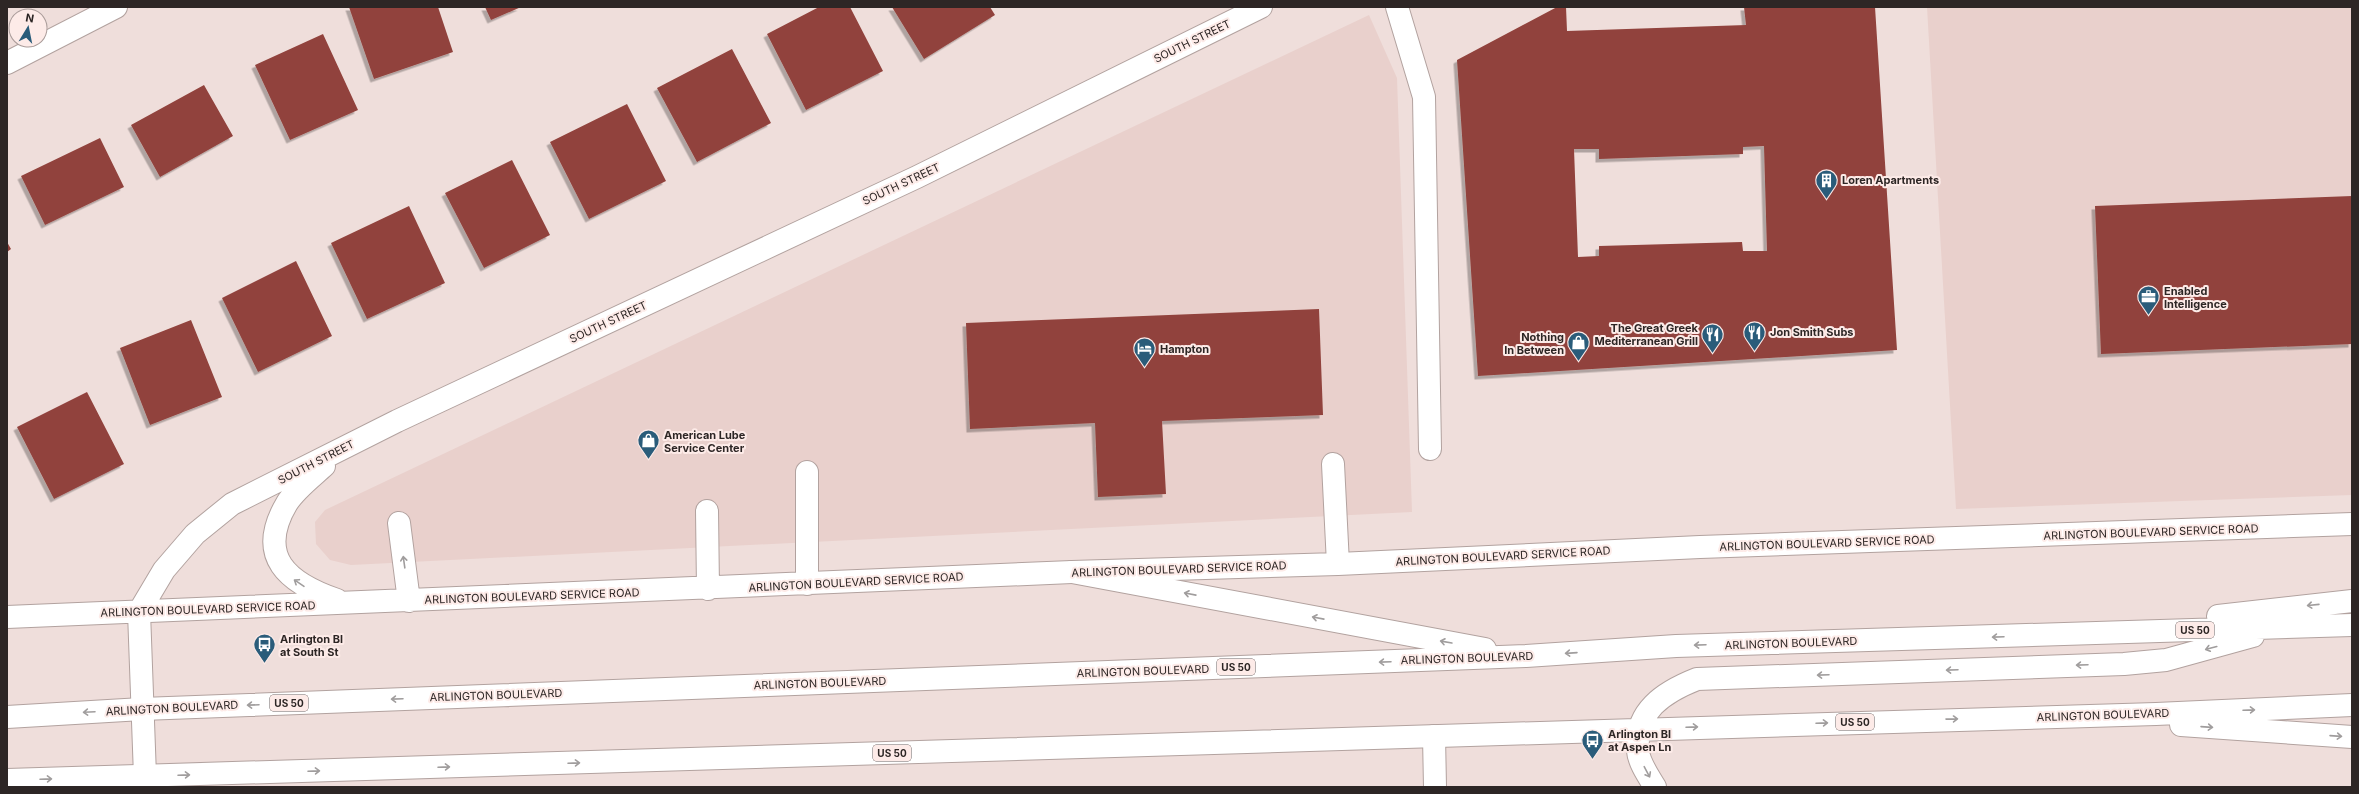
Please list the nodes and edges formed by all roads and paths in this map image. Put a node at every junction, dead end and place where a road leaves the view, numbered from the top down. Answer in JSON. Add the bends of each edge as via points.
{"nodes":[{"id":1,"x":116,"y":7,"type":"edge"},
{"id":2,"x":1261,"y":7,"type":"edge"},
{"id":3,"x":1398,"y":7,"type":"edge"},
{"id":4,"x":7,"y":63,"type":"edge"},
{"id":5,"x":346,"y":446,"type":"junction"},
{"id":6,"x":1430,"y":449,"type":"dead end"},
{"id":7,"x":1333,"y":464,"type":"dead end"},
{"id":8,"x":807,"y":472,"type":"dead end"},
{"id":9,"x":707,"y":510,"type":"dead end"},
{"id":10,"x":399,"y":523,"type":"dead end"},
{"id":11,"x":2352,"y":524,"type":"edge"},
{"id":12,"x":1338,"y":564,"type":"junction"},
{"id":13,"x":1072,"y":572,"type":"junction"},
{"id":14,"x":807,"y":584,"type":"junction"},
{"id":15,"x":708,"y":589,"type":"junction"},
{"id":16,"x":409,"y":601,"type":"junction"},
{"id":17,"x":2352,"y":601,"type":"edge"},
{"id":18,"x":348,"y":603,"type":"junction"},
{"id":19,"x":139,"y":612,"type":"junction"},
{"id":20,"x":7,"y":617,"type":"edge"},
{"id":21,"x":2352,"y":625,"type":"edge"},
{"id":22,"x":2289,"y":626,"type":"junction"},
{"id":23,"x":2037,"y":636,"type":"junction"},
{"id":24,"x":1526,"y":656,"type":"junction"},
{"id":25,"x":2352,"y":705,"type":"edge"},
{"id":26,"x":142,"y":709,"type":"junction"},
{"id":27,"x":2070,"y":716,"type":"junction"},
{"id":28,"x":7,"y":717,"type":"edge"},
{"id":29,"x":1639,"y":729,"type":"junction"},
{"id":30,"x":1434,"y":736,"type":"junction"},
{"id":31,"x":2352,"y":737,"type":"edge"},
{"id":32,"x":145,"y":776,"type":"junction"},
{"id":33,"x":7,"y":780,"type":"edge"},
{"id":34,"x":1435,"y":787,"type":"edge"},
{"id":35,"x":1655,"y":787,"type":"edge"}],
"edges":[{"from":1,"to":4,"type":"main road"},
{"from":2,"to":5,"type":"main road","name":"SOUTH STREET","via":[[917,177]]},
{"from":3,"to":6,"type":"main road","via":[[1424,97]]},
{"from":18,"to":5,"type":"main road","one_way":true,"via":[[313,592],[284,571],[276,553],[275,536],[288,502]]},
{"from":5,"to":19,"type":"main road","name":"SOUTH STREET","via":[[232,504],[195,534],[164,570]]},
{"from":7,"to":12,"type":"main road"},
{"from":8,"to":14,"type":"main road"},
{"from":9,"to":15,"type":"main road"},
{"from":16,"to":10,"type":"main road","one_way":true},
{"from":11,"to":12,"type":"main road","name":"ARLINGTON BOULEVARD SERVICE ROAD","via":[[1692,548]]},
{"from":12,"to":13,"type":"main road","name":"ARLINGTON BOULEVARD SERVICE ROAD"},
{"from":13,"to":14,"type":"main road","name":"ARLINGTON BOULEVARD SERVICE ROAD"},
{"from":24,"to":13,"type":"main road","one_way":true},
{"from":14,"to":15,"type":"main road","name":"ARLINGTON BOULEVARD SERVICE ROAD"},
{"from":15,"to":16,"type":"main road","name":"ARLINGTON BOULEVARD SERVICE ROAD"},
{"from":16,"to":18,"type":"main road","name":"ARLINGTON BOULEVARD SERVICE ROAD"},
{"from":17,"to":23,"type":"main road","one_way":true},
{"from":18,"to":19,"type":"main road","name":"ARLINGTON BOULEVARD SERVICE ROAD"},
{"from":19,"to":20,"type":"main road","name":"ARLINGTON BOULEVARD SERVICE ROAD"},
{"from":19,"to":26,"type":"main road"},
{"from":21,"to":22,"type":"main road","name":"ARLINGTON BOULEVARD","number":"US 50"},
{"from":22,"to":23,"type":"main road","name":"ARLINGTON BOULEVARD","number":"US 50"},
{"from":22,"to":29,"type":"main road","one_way":true,"via":[[2166,660],[1697,679],[1674,689],[1654,702]]},
{"from":23,"to":24,"type":"main road","name":"ARLINGTON BOULEVARD","number":"US 50","one_way":true,"via":[[1676,646]]},
{"from":24,"to":26,"type":"main road","name":"ARLINGTON BOULEVARD","number":"US 50","one_way":true},
{"from":27,"to":25,"type":"main road","name":"ARLINGTON BOULEVARD","number":"US 50","one_way":true},
{"from":26,"to":28,"type":"main road","name":"ARLINGTON BOULEVARD","number":"US 50","one_way":true},
{"from":26,"to":32,"type":"main road"},
{"from":29,"to":27,"type":"main road","name":"ARLINGTON BOULEVARD","number":"US 50","one_way":true},
{"from":27,"to":31,"type":"main road","one_way":true},
{"from":29,"to":30,"type":"main road","name":"ARLINGTON BOULEVARD","number":"US 50"},
{"from":29,"to":35,"type":"main road","one_way":true,"via":[[1638,752]]},
{"from":32,"to":30,"type":"main road","name":"ARLINGTON BOULEVARD","number":"US 50","one_way":true},
{"from":30,"to":34,"type":"main road"},
{"from":33,"to":32,"type":"main road","name":"ARLINGTON BOULEVARD","number":"US 50","one_way":true}]}
